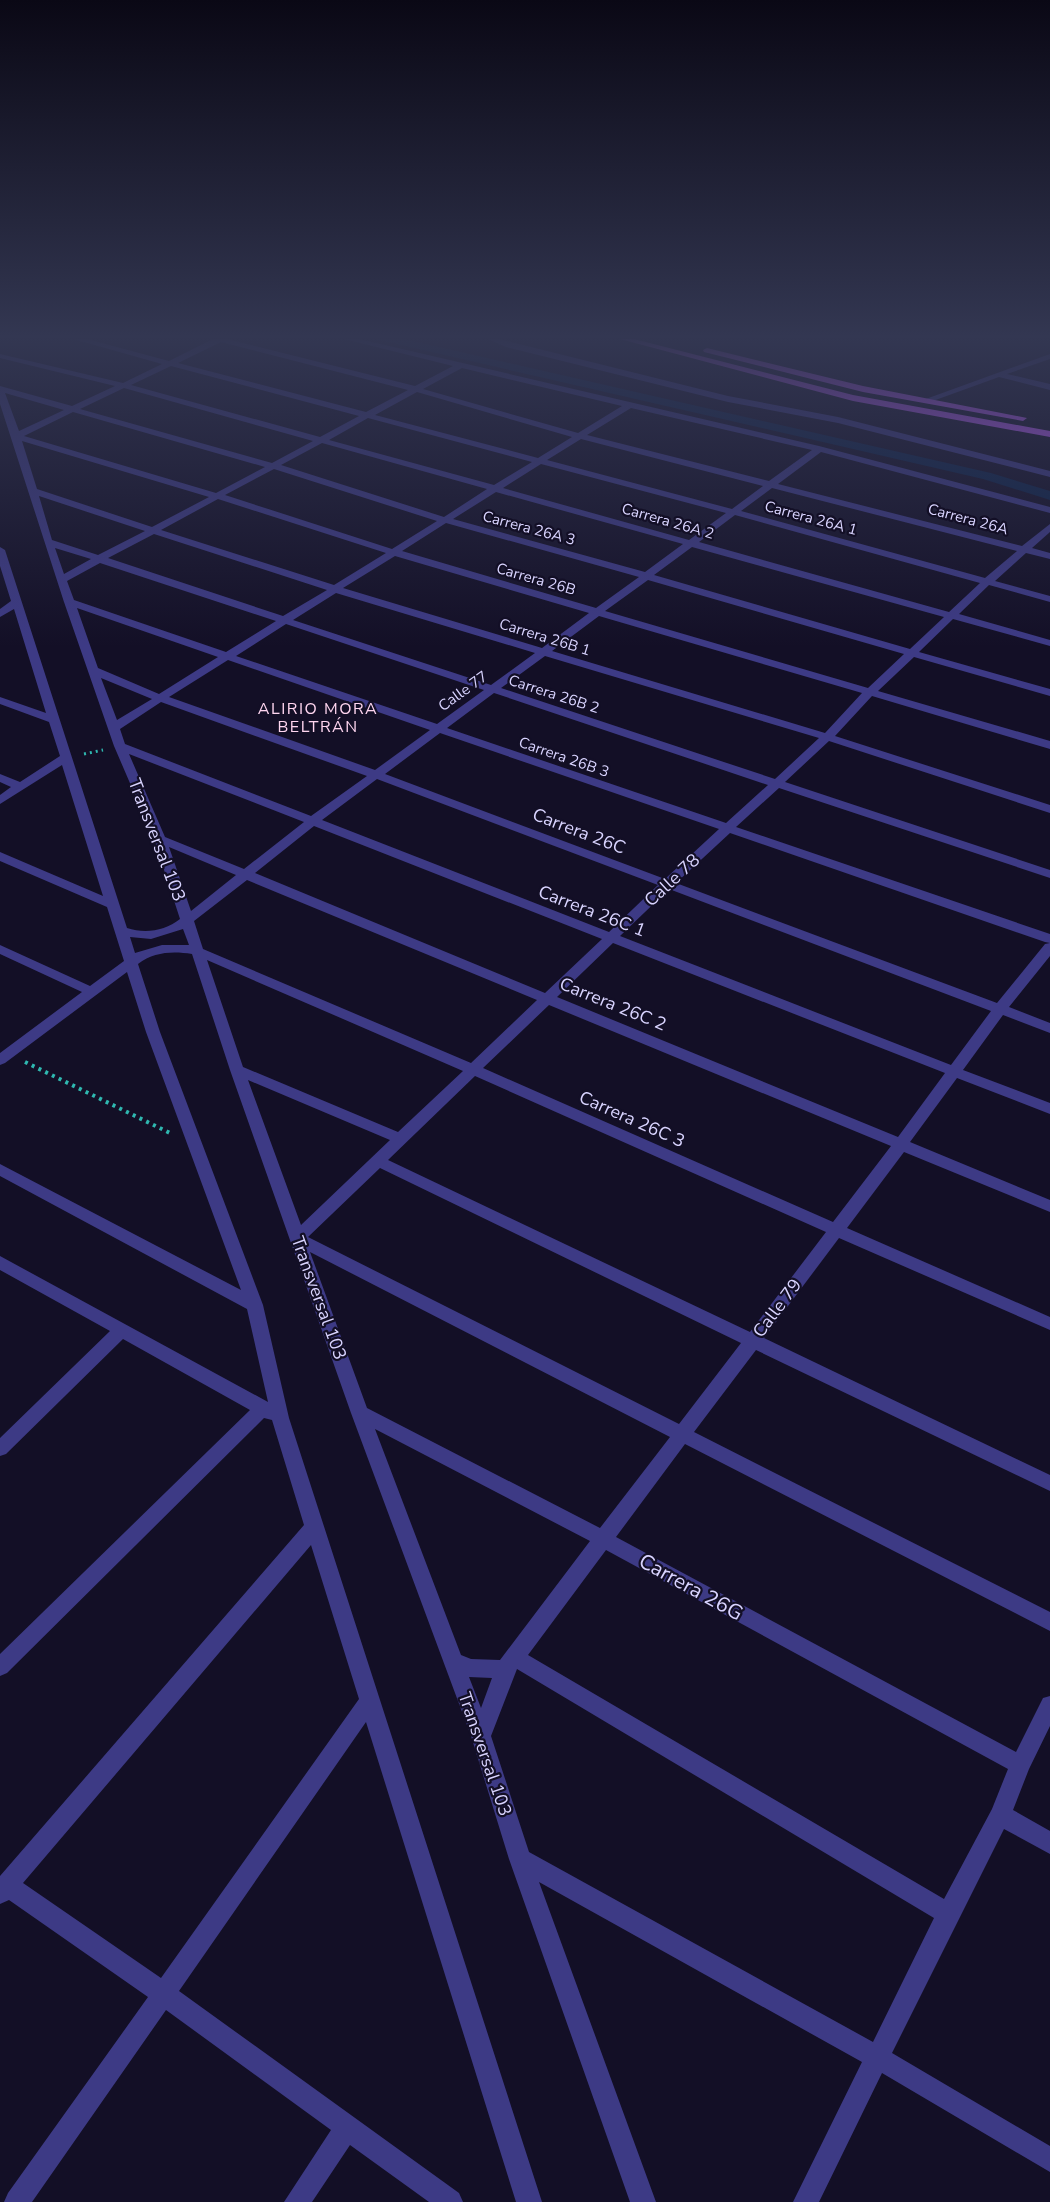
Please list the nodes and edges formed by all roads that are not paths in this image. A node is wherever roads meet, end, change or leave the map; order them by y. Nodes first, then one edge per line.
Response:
1 (18, 442) edge
2 (35, 442) edge
3 (185, 442) edge
4 (318, 442) edge
5 (327, 442) edge
6 (465, 442) edge
7 (571, 442) edge
8 (604, 442) edge
9 (788, 442) edge
10 (923, 442) edge
11 (819, 449) junction
12 (539, 461) junction
13 (273, 466) junction
14 (1050, 474) edge
15 (773, 483) junction
16 (495, 489) junction
17 (32, 491) junction
18 (217, 496) junction
19 (1050, 510) edge
20 (734, 512) junction
21 (445, 520) junction
22 (1050, 527) edge
23 (152, 530) junction
24 (48, 543) junction
25 (691, 543) junction
26 (1025, 549) junction
27 (0, 550) edge
28 (393, 552) junction
29 (1050, 556) edge
30 (98, 559) junction
31 (647, 576) junction
32 (62, 579) junction
33 (987, 582) junction
34 (0, 583) edge
35 (12, 587) junction
36 (335, 589) junction
37 (1050, 599) edge
38 (17, 602) junction
39 (69, 602) junction
40 (597, 612) junction
41 (0, 614) edge
42 (951, 615) junction
43 (284, 621) junction
44 (1050, 642) edge
45 (543, 652) junction
46 (913, 654) junction
47 (227, 656) junction
48 (95, 671) junction
49 (492, 690) junction
50 (871, 691) junction
51 (1050, 693) edge
52 (160, 698) junction
53 (0, 700) edge
54 (54, 720) junction
55 (114, 727) junction
56 (439, 729) junction
57 (827, 737) junction
58 (1050, 745) edge
59 (120, 746) junction
60 (65, 758) junction
61 (377, 775) junction
62 (0, 778) edge
63 (775, 783) junction
64 (21, 787) junction
65 (0, 800) edge
66 (1050, 809) edge
67 (313, 822) junction
68 (727, 829) junction
69 (160, 839) junction
70 (0, 856) edge
71 (245, 873) junction
72 (1050, 874) edge
73 (667, 884) junction
74 (112, 905) junction
75 (186, 920) junction
76 (120, 930) junction
77 (612, 938) junction
78 (1050, 939) edge
79 (1050, 947) edge
80 (0, 949) edge
81 (197, 951) junction
82 (131, 963) junction
83 (90, 991) junction
84 (549, 999) junction
85 (1000, 1009) junction
86 (1050, 1028) edge
87 (3, 1054) edge
88 (237, 1070) junction
89 (474, 1070) junction
90 (955, 1072) junction
91 (1050, 1109) edge
92 (401, 1139) junction
93 (901, 1144) junction
94 (378, 1161) junction
95 (0, 1168) edge
96 (1050, 1206) edge
97 (836, 1231) junction
98 (297, 1238) junction
99 (0, 1262) edge
100 (255, 1305) junction
101 (1050, 1324) edge
102 (122, 1330) junction
103 (754, 1339) junction
104 (263, 1408) junction
105 (360, 1413) junction
106 (280, 1418) junction
107 (683, 1434) junction
108 (3, 1442) edge
109 (1050, 1483) edge
110 (315, 1526) junction
111 (603, 1539) junction
112 (1050, 1622) edge
113 (453, 1661) junction
114 (509, 1663) junction
115 (0, 1667) edge
116 (370, 1700) junction
117 (1050, 1705) edge
118 (481, 1736) junction
119 (1020, 1766) junction
120 (1000, 1815) junction
121 (1050, 1843) edge
122 (520, 1859) junction
123 (4, 1889) edge
124 (948, 1914) junction
125 (162, 1993) junction
126 (877, 2057) junction
127 (346, 2128) junction
128 (1050, 2160) edge
129 (17, 2202) edge
130 (297, 2202) edge
131 (450, 2202) edge
132 (529, 2202) edge
133 (643, 2202) edge
134 (806, 2202) edge

1 - 17 street, Transversal 103
2 - 18 street, Carrera 26B
3 - 13 street, Carrera 26A 3
4 - 13 street
5 - 16 street, Carrera 26A 2
6 - 12 street, Carrera 26A 1
7 - 12 street
8 - 15 street, Carrera 26A
9 - 11 street
10 - 14 street
11 - 15 street, Calle 77
11 - 19 street
12 - 16 street
12 - 20 street, Carrera 26A 1
13 - 18 street
13 - 21 street, Carrera 26A 3
15 - 20 street, Calle 77
15 - 26 street, Carrera 26A
16 - 21 street
16 - 25 street, Carrera 26A 2
17 - 23 street, Carrera 26B 1
17 - 24 street, Transversal 103
18 - 23 street
18 - 28 street, Carrera 26B
20 - 25 street, Calle 77
20 - 33 street, Carrera 26A 1
21 - 28 street
21 - 31 street, Carrera 26A 3
22 - 26 street, Calle 78
23 - 30 street
23 - 36 street, Carrera 26B 1
24 - 30 street, Carrera 26B 2
24 - 32 street, Transversal 103
25 - 31 street, Calle 77
25 - 42 street, Carrera 26A 2
26 - 29 street, Carrera 26A
26 - 33 street, Calle 78
27 - 35 street
28 - 36 street
28 - 40 street, Carrera 26B
30 - 32 street
30 - 43 street, Carrera 26B 2
31 - 40 street, Calle 77
31 - 46 street, Carrera 26A 3
32 - 39 street, Transversal 103
33 - 37 street, Carrera 26A 1
33 - 42 street, Calle 78
34 - 35 street
35 - 38 street
36 - 43 street
36 - 45 street, Carrera 26B 1
38 - 41 street
38 - 54 street
39 - 47 street, Carrera 26B 3
39 - 48 street, Transversal 103
40 - 45 street, Calle 77
40 - 50 street, Carrera 26B
42 - 44 street, Carrera 26A 2
42 - 46 street, Calle 78
43 - 47 street
43 - 49 street, Carrera 26B 2
45 - 49 street, Calle 77
45 - 57 street, Carrera 26B 1
46 - 50 street, Calle 78
46 - 51 street, Carrera 26A 3
47 - 52 street
47 - 56 street, Carrera 26B 3
48 - 52 street, Carrera 26C
48 - 55 street, Transversal 103
49 - 56 street, Calle 77
49 - 63 street, Carrera 26B 2
50 - 57 street, Calle 78
50 - 58 street, Carrera 26B
52 - 55 street
52 - 61 street, Carrera 26C
53 - 54 street
54 - 60 street
55 - 59 street, Transversal 103
56 - 61 street, Calle 77
56 - 68 street, Carrera 26B 3
57 - 63 street, Calle 78
57 - 66 street, Carrera 26B 1
59 - 67 street, Carrera 26C 1
59 - 69 street, Transversal 103
60 - 64 street
60 - 74 street
61 - 67 street, Calle 77
61 - 73 street, Carrera 26C
62 - 64 street
63 - 68 street, Calle 78
63 - 72 street, Carrera 26B 2
64 - 65 street
67 - 71 street, Calle 77
67 - 77 street, Carrera 26C 1
68 - 73 street, Calle 78
68 - 78 street, Carrera 26B 3
69 - 71 street, Carrera 26C 2
69 - 75 street, Transversal 103
70 - 74 street
71 - 75 street, Calle 77
71 - 84 street, Carrera 26C 2
73 - 77 street, Calle 78
73 - 85 street, Carrera 26C
74 - 76 street
75 - 76 street, Calle 77
75 - 81 street, Transversal 103
76 - 82 street
77 - 84 street, Calle 78
77 - 90 street, Carrera 26C 1
79 - 85 street, Calle 79
80 - 83 street
81 - 82 street, Carrera 26C 3
81 - 88 street, Transversal 103
81 - 89 street, Carrera 26C 3
82 - 83 street
82 - 100 street
83 - 87 street
84 - 89 street, Calle 78
84 - 93 street, Carrera 26C 2
85 - 86 street, Carrera 26C
85 - 90 street, Calle 79
88 - 92 street
88 - 98 street, Transversal 103
89 - 92 street, Calle 78
89 - 97 street, Carrera 26C 3
90 - 91 street, Carrera 26C 1
90 - 93 street, Calle 79
92 - 94 street, Calle 78
93 - 96 street, Carrera 26C 2
93 - 97 street, Calle 79
94 - 98 street, Calle 78
94 - 103 street
95 - 100 street
97 - 101 street, Carrera 26C 3
97 - 103 street, Calle 79
98 - 105 street, Transversal 103
98 - 107 street
99 - 102 street
100 - 106 street
102 - 104 street
102 - 108 street
103 - 107 street, Calle 79
103 - 109 street
104 - 106 street
104 - 115 street
105 - 111 street, Carrera 26G
105 - 113 street, Transversal 103
106 - 110 street
107 - 111 street, Calle 79
107 - 112 street
110 - 116 street
110 - 123 street
111 - 114 street, Calle 79
111 - 119 street, Carrera 26G
113 - 114 street
113 - 118 street, Transversal 103
114 - 118 street, Calle 79
114 - 124 street
116 - 125 street
116 - 132 street
117 - 119 street
118 - 122 street, Transversal 103
119 - 120 street
120 - 121 street
120 - 124 street
122 - 126 street
122 - 133 street, Transversal 103
123 - 125 street
124 - 126 street
125 - 127 street
125 - 129 street
126 - 128 street
126 - 134 street
127 - 130 street
127 - 131 street

